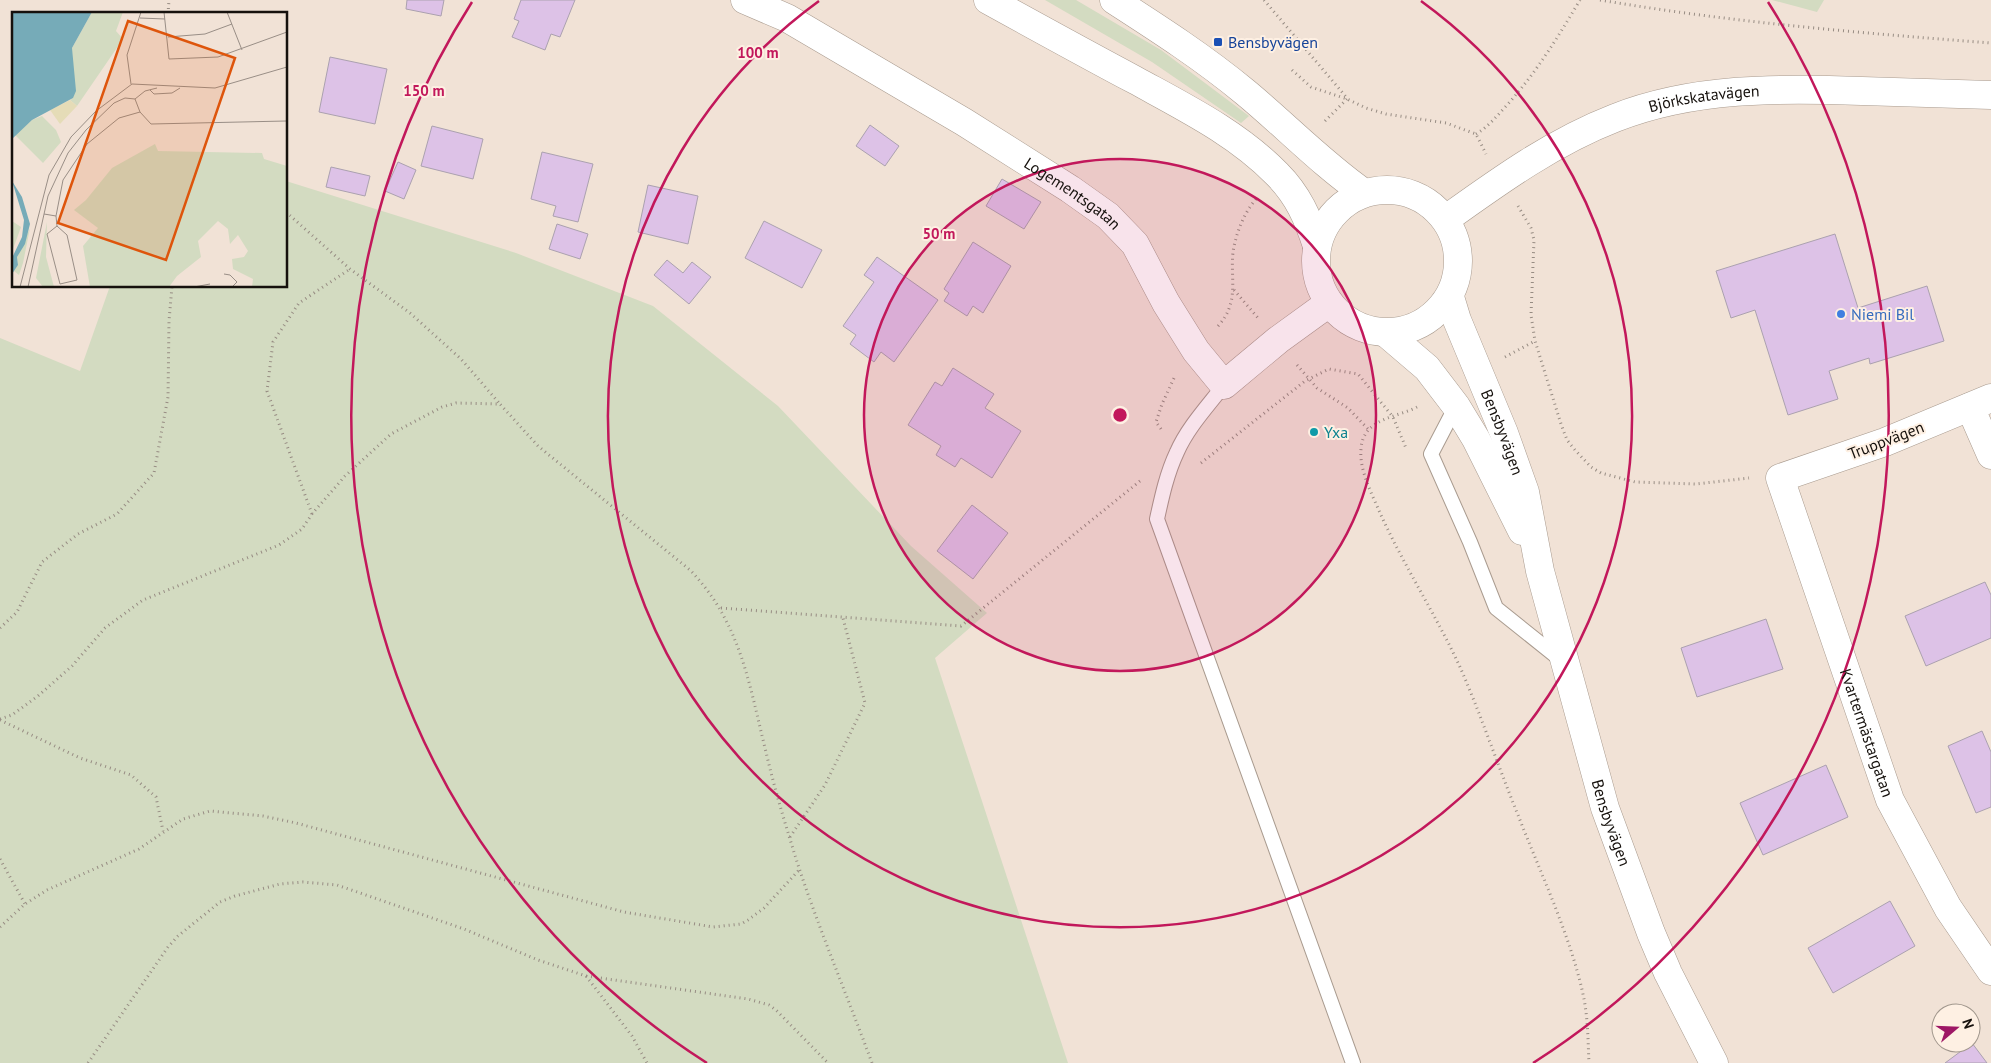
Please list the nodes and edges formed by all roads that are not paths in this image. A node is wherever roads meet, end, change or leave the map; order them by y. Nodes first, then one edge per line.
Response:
1 (744, 0) edge
2 (988, 0) edge
3 (1114, 0) edge
4 (1991, 95) edge
5 (1364, 192) junction
6 (1446, 219) junction
7 (1317, 246) junction
8 (1450, 297) junction
9 (1329, 302) junction
10 (1386, 333) junction
11 (1224, 386) junction
12 (1450, 398) junction
13 (1980, 402) edge
14 (1991, 455) edge
15 (1780, 478) joint
16 (1540, 571) junction
17 (1565, 663) junction
18 (1991, 972) edge
19 (1353, 1063) edge
20 (1714, 1063) edge

1 - 11 main road, Logementsgatan
2 - 7 main road
3 - 5 main road
4 - 6 main road, Björkskatavägen
5 - 6 main road
5 - 7 main road
6 - 8 main road
7 - 9 main road
8 - 10 main road
8 - 16 main road, Bensbyvägen
9 - 10 main road
9 - 11 main road
10 - 12 main road, Bensbyvägen
11 - 19 lane
12 - 16 main road, Bensbyvägen
12 - 17 lane
13 - 14 main road
13 - 15 main road, Truppvägen
15 - 18 main road, Kvartermästargatan
16 - 17 main road, Bensbyvägen
17 - 20 main road, Bensbyvägen

